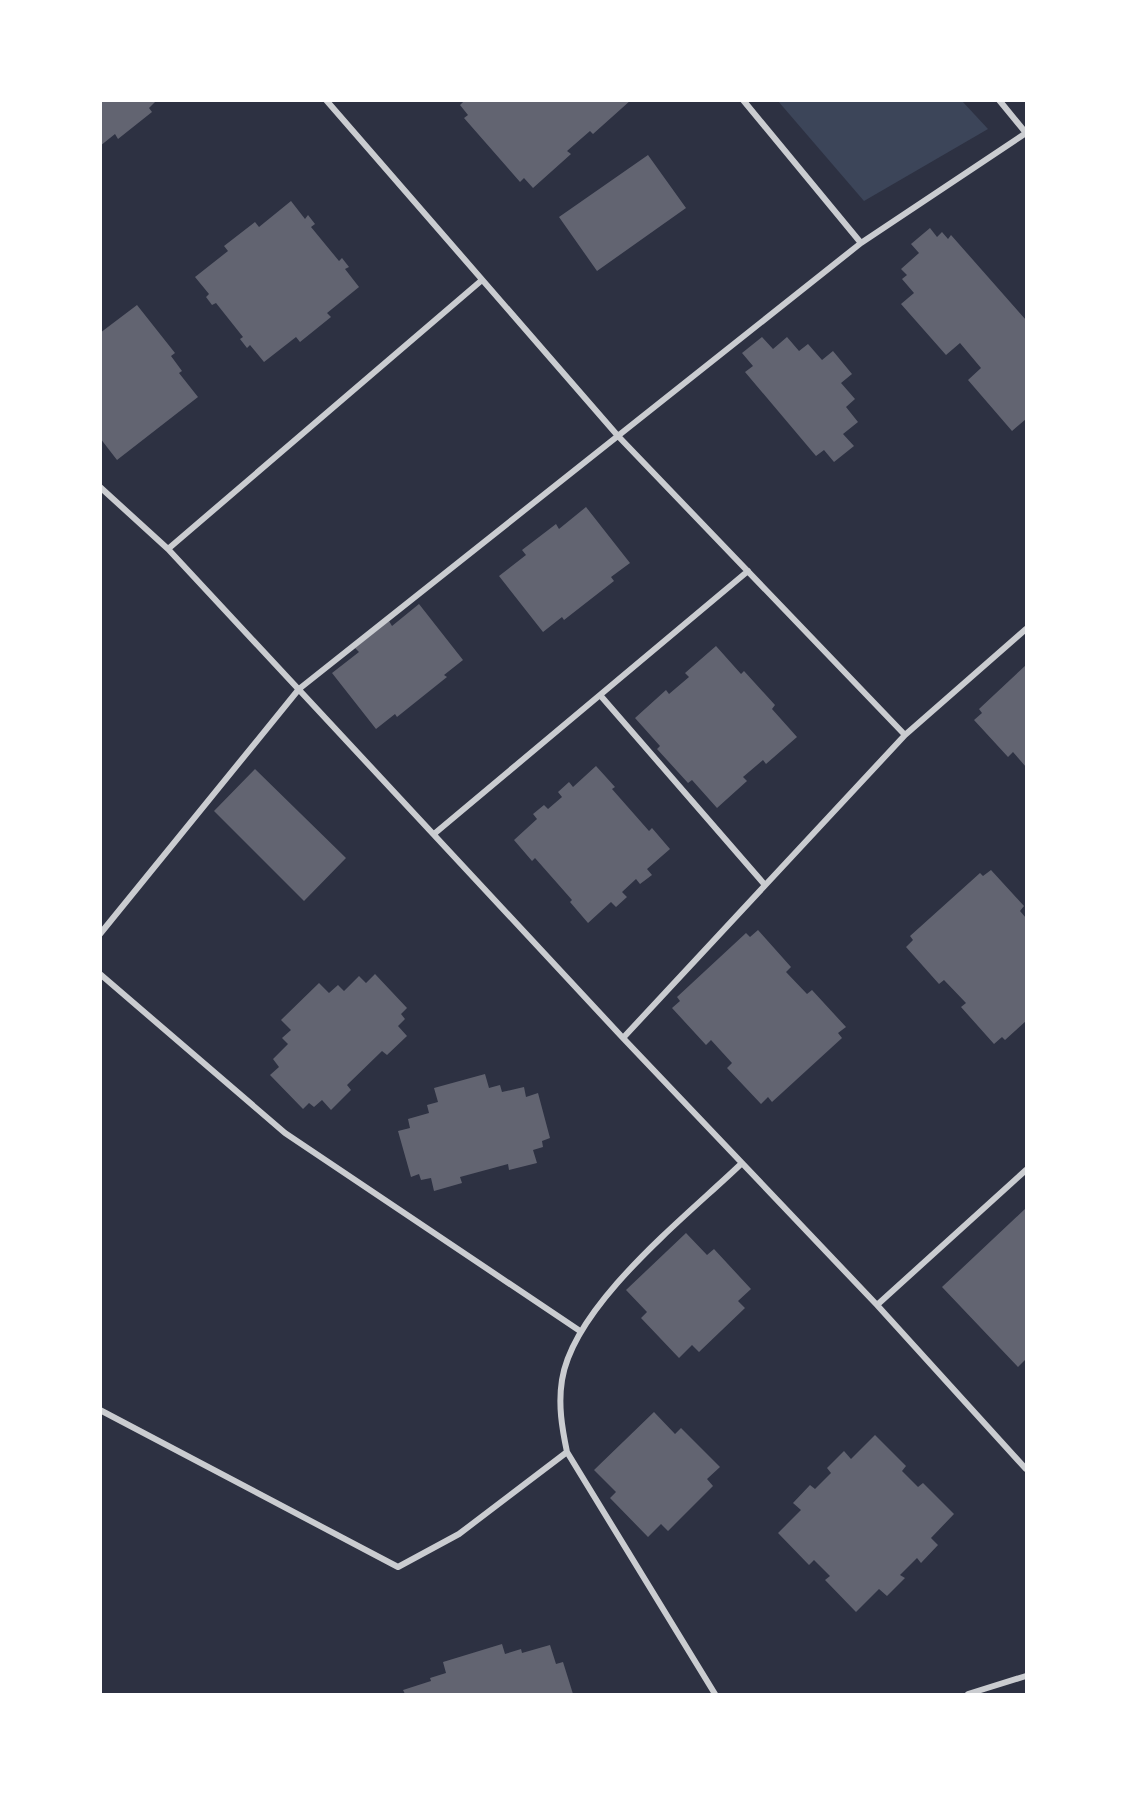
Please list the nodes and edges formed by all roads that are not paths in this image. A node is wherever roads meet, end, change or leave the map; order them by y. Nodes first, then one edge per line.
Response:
1 (326, 100) edge
2 (743, 100) edge
3 (999, 100) edge
4 (1026, 133) edge
5 (861, 243) junction
6 (482, 280) junction
7 (618, 436) junction
8 (100, 487) edge
9 (168, 549) junction
10 (747, 571) junction
11 (1026, 629) edge
12 (299, 689) junction
13 (600, 695) junction
14 (905, 735) junction
15 (434, 834) junction
16 (765, 885) junction
17 (100, 934) edge
18 (100, 974) edge
19 (623, 1038) junction
20 (742, 1163) junction
21 (1026, 1170) edge
22 (877, 1305) junction
23 (580, 1331) junction
24 (100, 1410) edge
25 (567, 1452) junction
26 (1026, 1469) edge
27 (1026, 1676) edge
28 (715, 1695) edge
29 (968, 1695) edge

1 - 6 street
2 - 5 street
3 - 4 street
4 - 5 street
5 - 7 street
6 - 7 street
6 - 9 street
7 - 10 street
7 - 12 street
8 - 9 street
9 - 12 street
10 - 13 street
10 - 14 street
11 - 14 street
12 - 15 street
12 - 17 street
13 - 15 street
13 - 16 street
14 - 16 street
15 - 19 street
16 - 19 street
18 - 23 street
19 - 20 street
20 - 22 street
20 - 23 street
21 - 22 street
22 - 26 street
23 - 25 street
24 - 25 street
25 - 28 street
27 - 29 street

